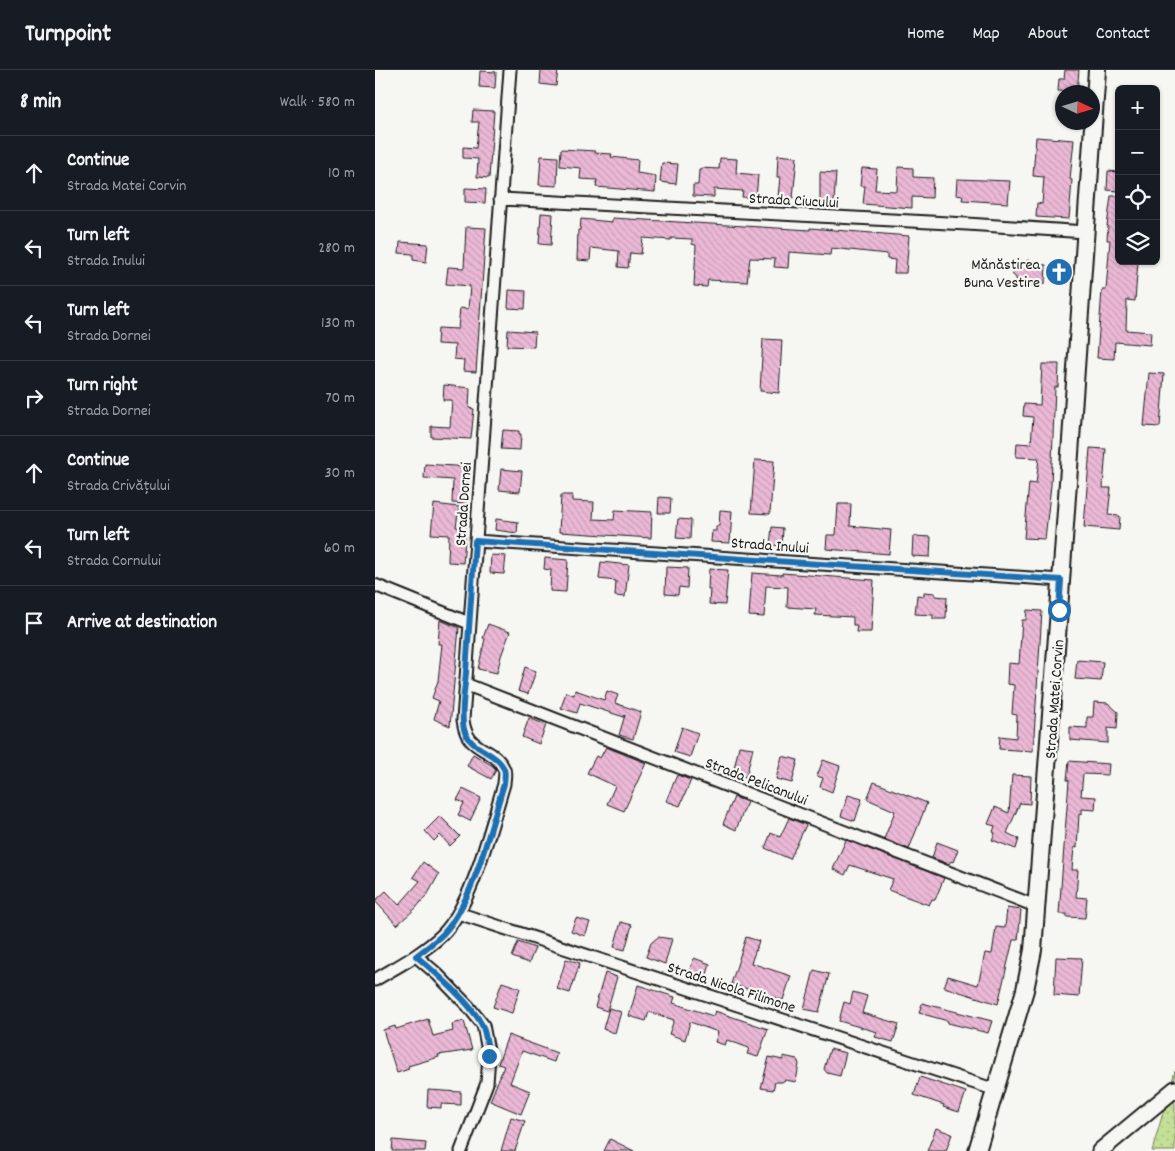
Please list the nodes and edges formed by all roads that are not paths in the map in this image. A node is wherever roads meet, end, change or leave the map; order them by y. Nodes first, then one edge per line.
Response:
1 (510, 70) edge
2 (1097, 70) edge
3 (500, 199) junction
4 (1086, 232) junction
5 (475, 541) junction
6 (1061, 580) junction
7 (375, 585) edge
8 (469, 623) junction
9 (465, 684) junction
10 (1037, 907) junction
11 (458, 913) junction
12 (416, 956) junction
13 (375, 980) edge
14 (1175, 1089) edge
15 (996, 1090) junction
16 (979, 1148) edge
17 (461, 1151) edge
18 (1100, 1151) edge

1 - 3 street, Strada Dornei
2 - 4 main road, Strada Matei Corvin
3 - 4 street, Strada Ciucului
3 - 5 street, Strada Dornei
4 - 6 main road, Strada Matei Corvin
5 - 6 street, Strada Inului
5 - 8 street, Strada Dornei
6 - 10 main road, Strada Matei Corvin
7 - 8 street
8 - 9 street, Strada Dornei
9 - 10 street, Strada Pelicanului
9 - 11 street, Strada Dornei
10 - 15 main road, Strada Matei Corvin
11 - 12 street
11 - 15 street, Strada Nicola Filimone
12 - 13 street
12 - 17 street
14 - 18 street
15 - 16 main road, Strada Matei Corvin

